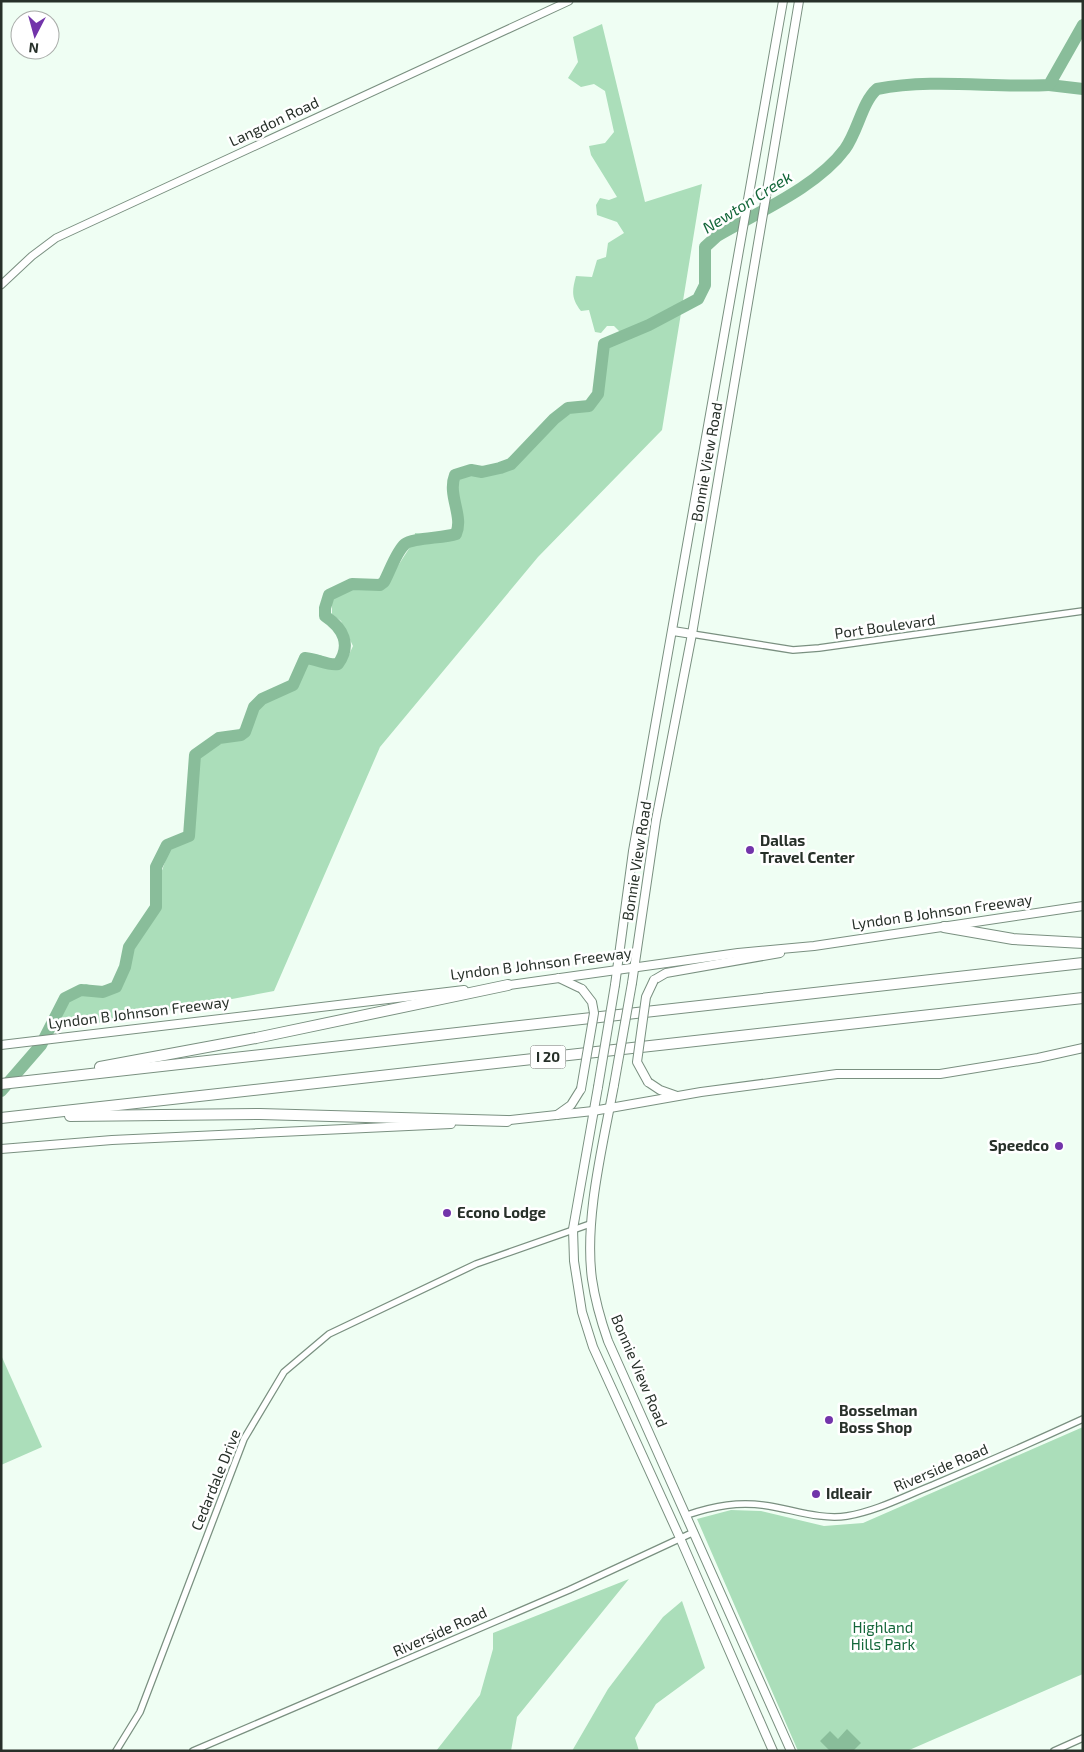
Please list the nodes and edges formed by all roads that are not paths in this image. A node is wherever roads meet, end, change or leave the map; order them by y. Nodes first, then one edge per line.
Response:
1 (569, 1) edge
2 (783, 1) edge
3 (799, 1) edge
4 (1, 285) edge
5 (1083, 612) edge
6 (673, 631) junction
7 (692, 634) junction
8 (633, 851) junction
9 (650, 853) junction
10 (1083, 906) edge
11 (944, 926) junction
12 (1083, 943) edge
13 (814, 946) junction
14 (1083, 963) edge
15 (635, 967) junction
16 (618, 969) junction
17 (559, 977) junction
18 (508, 985) junction
19 (1083, 998) edge
20 (1, 1045) edge
21 (1083, 1048) edge
22 (40, 1080) junction
23 (1, 1084) edge
24 (679, 1096) junction
25 (610, 1108) junction
26 (593, 1111) junction
27 (14, 1116) junction
28 (555, 1116) junction
29 (1, 1118) edge
30 (507, 1121) junction
31 (1, 1149) edge
32 (590, 1224) junction
33 (573, 1229) junction
34 (611, 1346) junction
35 (593, 1347) junction
36 (1083, 1419) edge
37 (687, 1515) junction
38 (694, 1532) junction
39 (680, 1538) junction
40 (780, 1726) junction
41 (764, 1732) junction
42 (1082, 1740) edge
43 (116, 1751) edge
44 (193, 1751) edge
45 (772, 1751) edge
46 (791, 1751) edge
47 (1054, 1751) edge

1 - 4 street, Langdon Road
2 - 6 main road, Bonnie View Road
3 - 7 main road, Bonnie View Road
5 - 7 street, Port Boulevard
6 - 7 main road
6 - 8 main road, Bonnie View Road
7 - 9 main road, Bonnie View Road
8 - 9 main road
8 - 16 main road, Bonnie View Road
9 - 15 main road, Bonnie View Road
10 - 11 main road, Lyndon B Johnson Freeway
11 - 12 highway
11 - 13 main road, Lyndon B Johnson Freeway
13 - 15 main road, Lyndon B Johnson Freeway
13 - 24 main road, bridge
14 - 22 highway, I 20
15 - 16 main road, Lyndon B Johnson Freeway
15 - 25 main road, Bonnie View Road, bridge
16 - 17 main road, Lyndon B Johnson Freeway
16 - 26 main road, Bonnie View Road, bridge
17 - 18 main road, Lyndon B Johnson Freeway
17 - 28 main road, bridge
18 - 20 main road, Lyndon B Johnson Freeway
18 - 22 highway
19 - 27 highway, I 20
21 - 24 main road
22 - 23 highway, I 20
24 - 25 main road
25 - 26 main road
25 - 32 main road, Bonnie View Road
26 - 28 main road
26 - 33 main road, Bonnie View Road
27 - 29 highway, I 20
27 - 30 highway
28 - 30 main road
30 - 31 main road
32 - 33 street, Cedardale Drive
32 - 34 main road, Bonnie View Road
33 - 35 main road, Bonnie View Road
33 - 43 street, Cedardale Drive
34 - 35 main road
34 - 37 main road, Bonnie View Road
35 - 39 main road, Bonnie View Road
36 - 37 street, Riverside Road
37 - 38 main road, Bonnie View Road
38 - 39 street, Riverside Road
38 - 40 main road, Bonnie View Road
39 - 41 main road, Bonnie View Road
39 - 44 street, Riverside Road
40 - 41 main road
40 - 46 main road, Bonnie View Road
41 - 45 main road, Bonnie View Road
42 - 47 street

